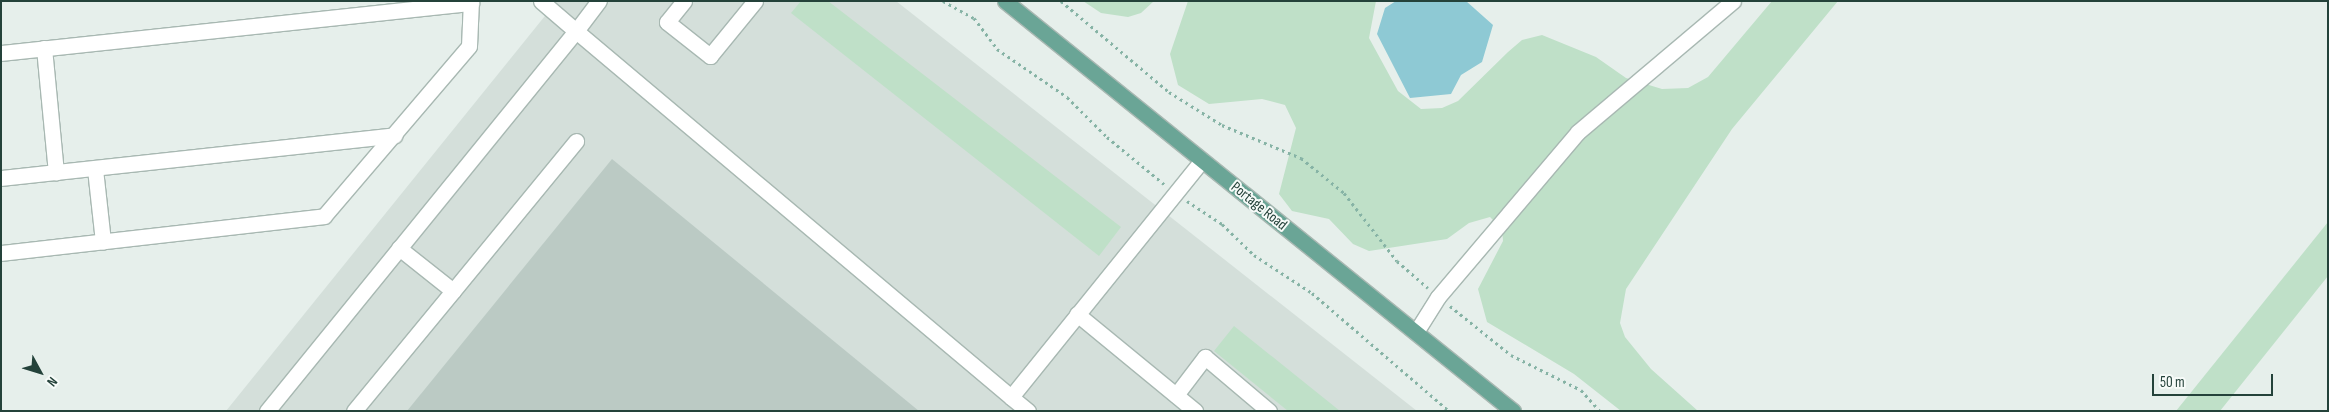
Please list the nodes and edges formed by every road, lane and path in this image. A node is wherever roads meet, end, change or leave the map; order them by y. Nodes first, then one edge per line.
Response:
1 (541, 1) edge
2 (599, 1) edge
3 (684, 1) edge
4 (755, 1) edge
5 (942, 1) edge
6 (1005, 1) edge
7 (1061, 1) edge
8 (1734, 1) edge
9 (471, 2) edge
10 (576, 31) junction
11 (44, 48) junction
12 (1, 52) edge
13 (395, 136) junction
14 (576, 141) dead end
15 (1202, 160) junction
16 (95, 169) junction
17 (56, 172) junction
18 (1, 178) edge
19 (1173, 191) junction
20 (103, 242) junction
21 (399, 248) junction
22 (1, 253) edge
23 (453, 291) junction
24 (1438, 297) junction
25 (1078, 314) junction
26 (1416, 332) junction
27 (1176, 395) junction
28 (1011, 397) junction
29 (266, 411) edge
30 (354, 411) edge
31 (1028, 411) edge
32 (1195, 411) edge
33 (1270, 411) edge
34 (1449, 411) edge
35 (1513, 411) edge
36 (1600, 411) edge

1 - 10 street
2 - 10 street
3 - 4 street
5 - 19 path
6 - 15 main road, Portage Road
7 - 24 path
8 - 24 street
9 - 11 street
9 - 13 street
10 - 21 street
10 - 28 street
11 - 12 street
11 - 17 street
13 - 16 street
13 - 20 street
14 - 23 street
15 - 19 street
15 - 26 main road, Portage Road
16 - 17 street
16 - 20 street
17 - 18 street
19 - 25 street
19 - 34 path
20 - 22 street
21 - 23 street
21 - 29 street
23 - 30 street
24 - 26 street
24 - 36 path
25 - 27 street
25 - 28 street
26 - 35 main road, Portage Road
27 - 32 street
27 - 33 street
28 - 31 street

